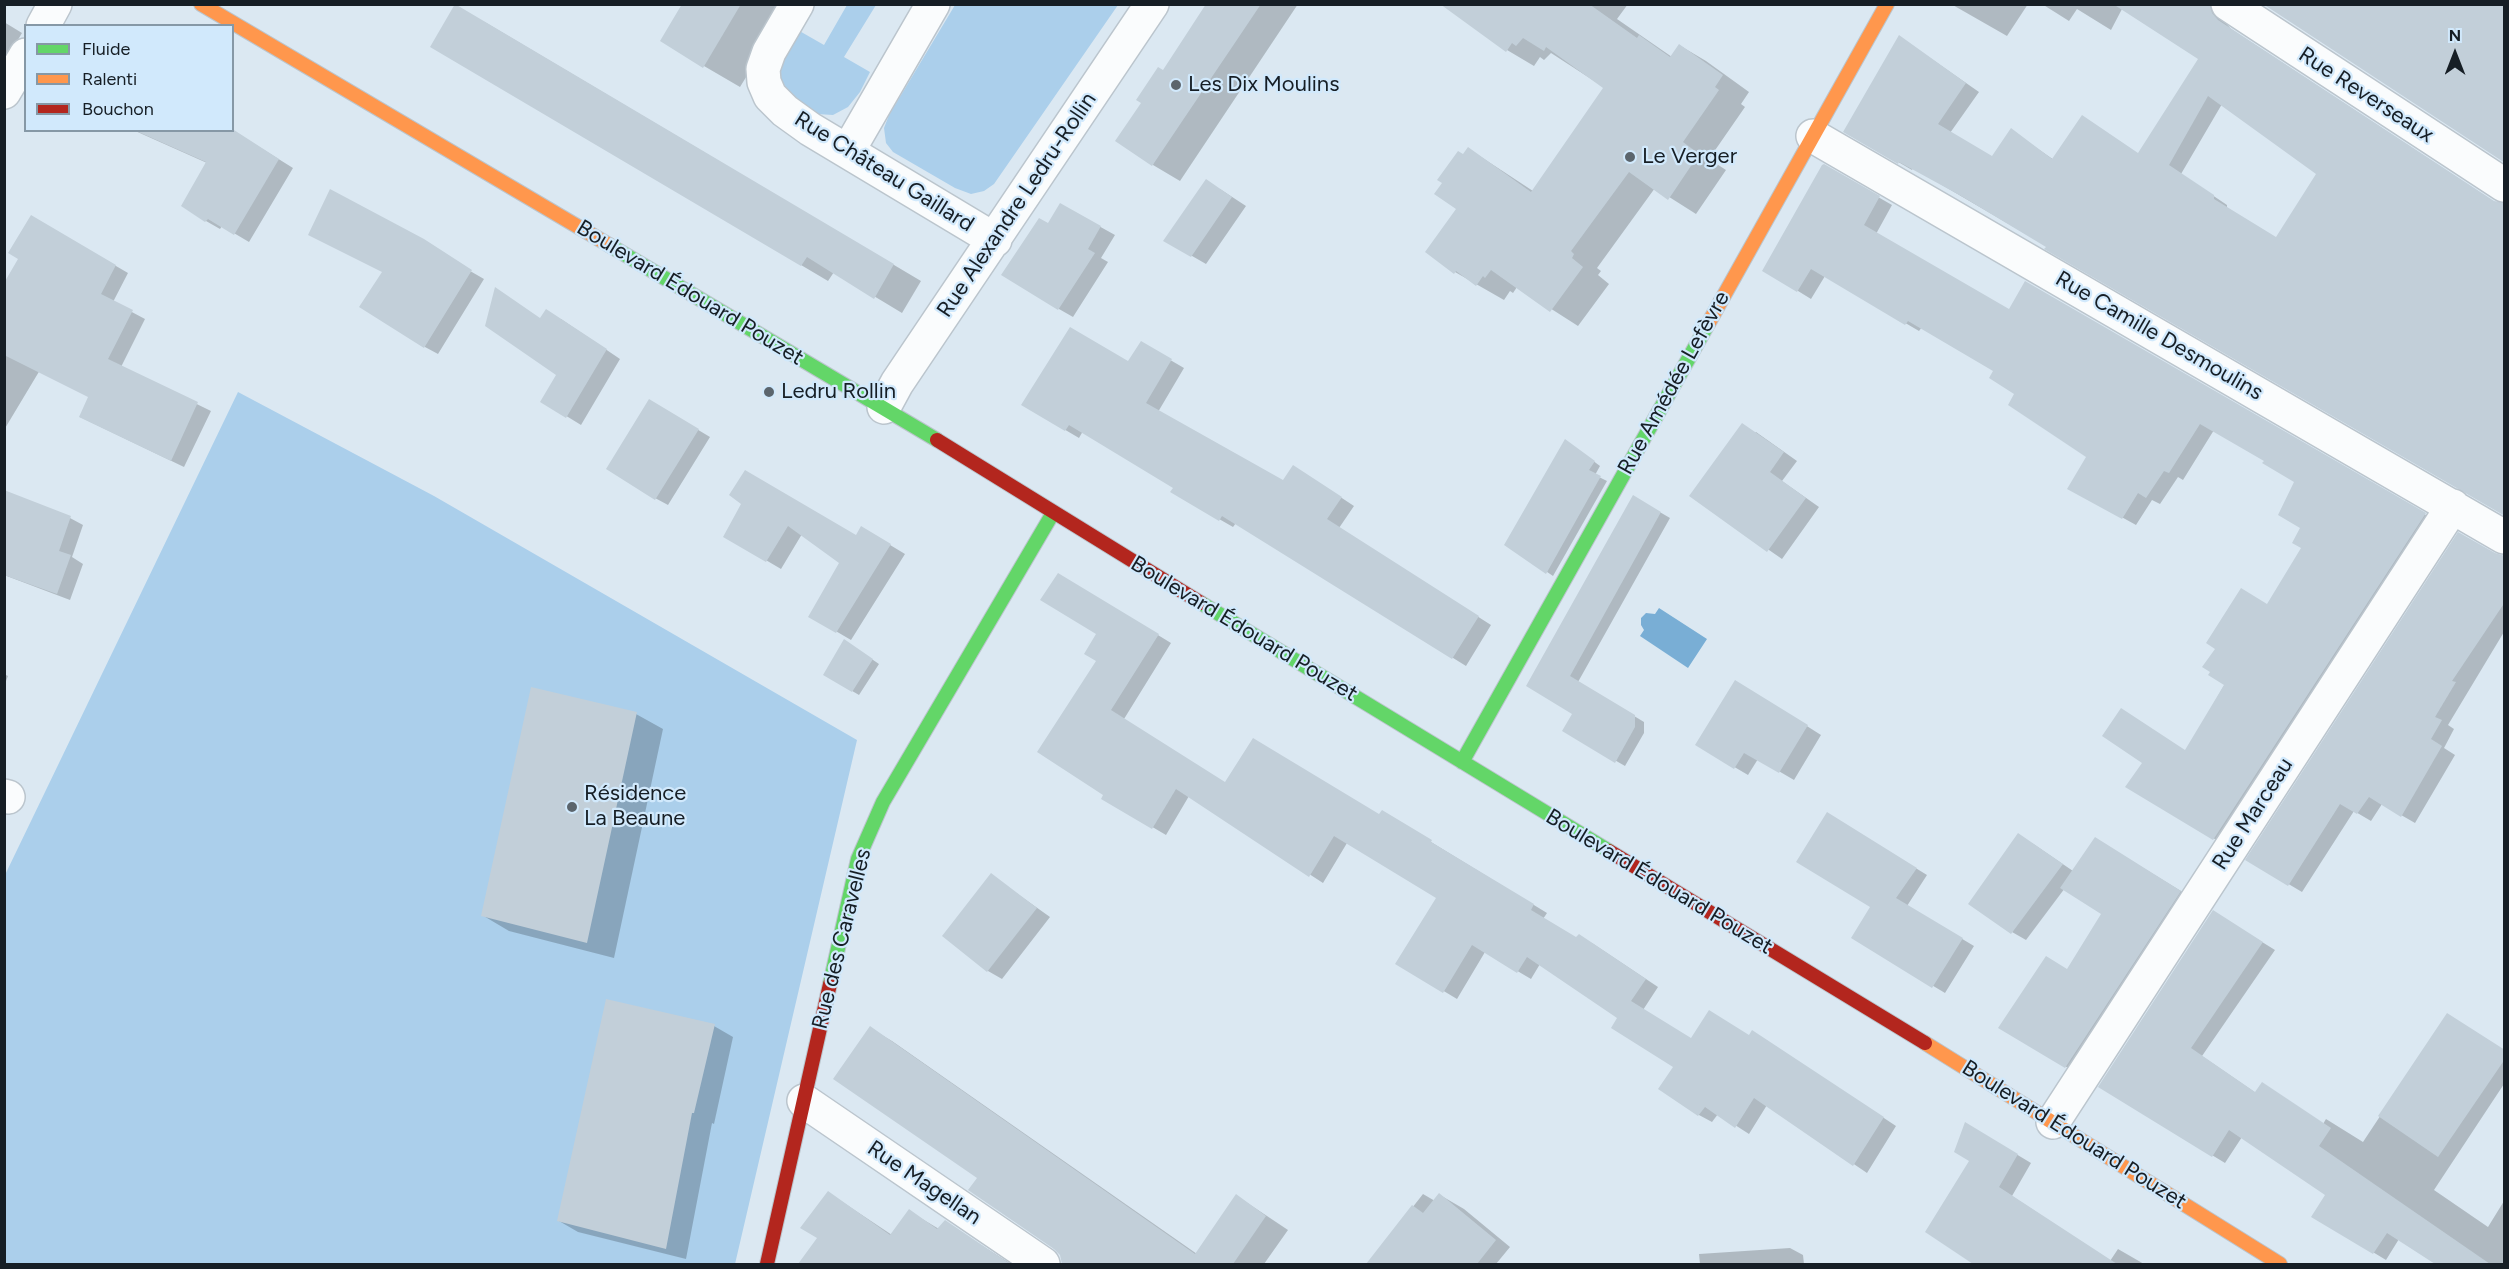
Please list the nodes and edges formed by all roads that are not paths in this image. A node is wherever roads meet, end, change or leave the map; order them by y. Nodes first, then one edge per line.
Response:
1 (55, 4) edge
2 (201, 4) edge
3 (797, 4) edge
4 (933, 4) edge
5 (1152, 4) edge
6 (1887, 4) edge
7 (2228, 4) edge
8 (44, 24) edge
9 (24, 58) edge
10 (4, 92) edge
11 (1813, 136) junction
12 (848, 152) junction
13 (2505, 185) edge
14 (995, 240) junction
15 (884, 407) junction
16 (2453, 506) junction
17 (1053, 513) junction
18 (2505, 537) edge
19 (1462, 762) junction
20 (804, 1101) junction
21 (2053, 1122) junction
22 (767, 1264) edge
23 (1043, 1264) edge
24 (2280, 1264) edge

1 - 8 street
2 - 15 street, Boulevard Édouard Pouzet
3 - 12 street, Rue Château Gaillard
4 - 12 street
5 - 14 street, Rue Alexandre Ledru-Rollin
6 - 11 street, Rue Amédée Lefèvre
7 - 13 street, Rue Reverseaux
9 - 10 street
11 - 16 street, Rue Camille Desmoulins
11 - 19 street, Rue Amédée Lefèvre
12 - 14 street, Rue Château Gaillard
14 - 15 street, Rue Alexandre Ledru-Rollin
15 - 17 street, Boulevard Édouard Pouzet
16 - 18 street, Rue Camille Desmoulins
16 - 21 street, Rue Marceau
17 - 19 street, Boulevard Édouard Pouzet
17 - 20 street, Rue des Caravelles
19 - 21 street, Boulevard Édouard Pouzet
20 - 22 street, Rue des Caravelles
20 - 23 street, Rue Magellan
21 - 24 street, Boulevard Édouard Pouzet

